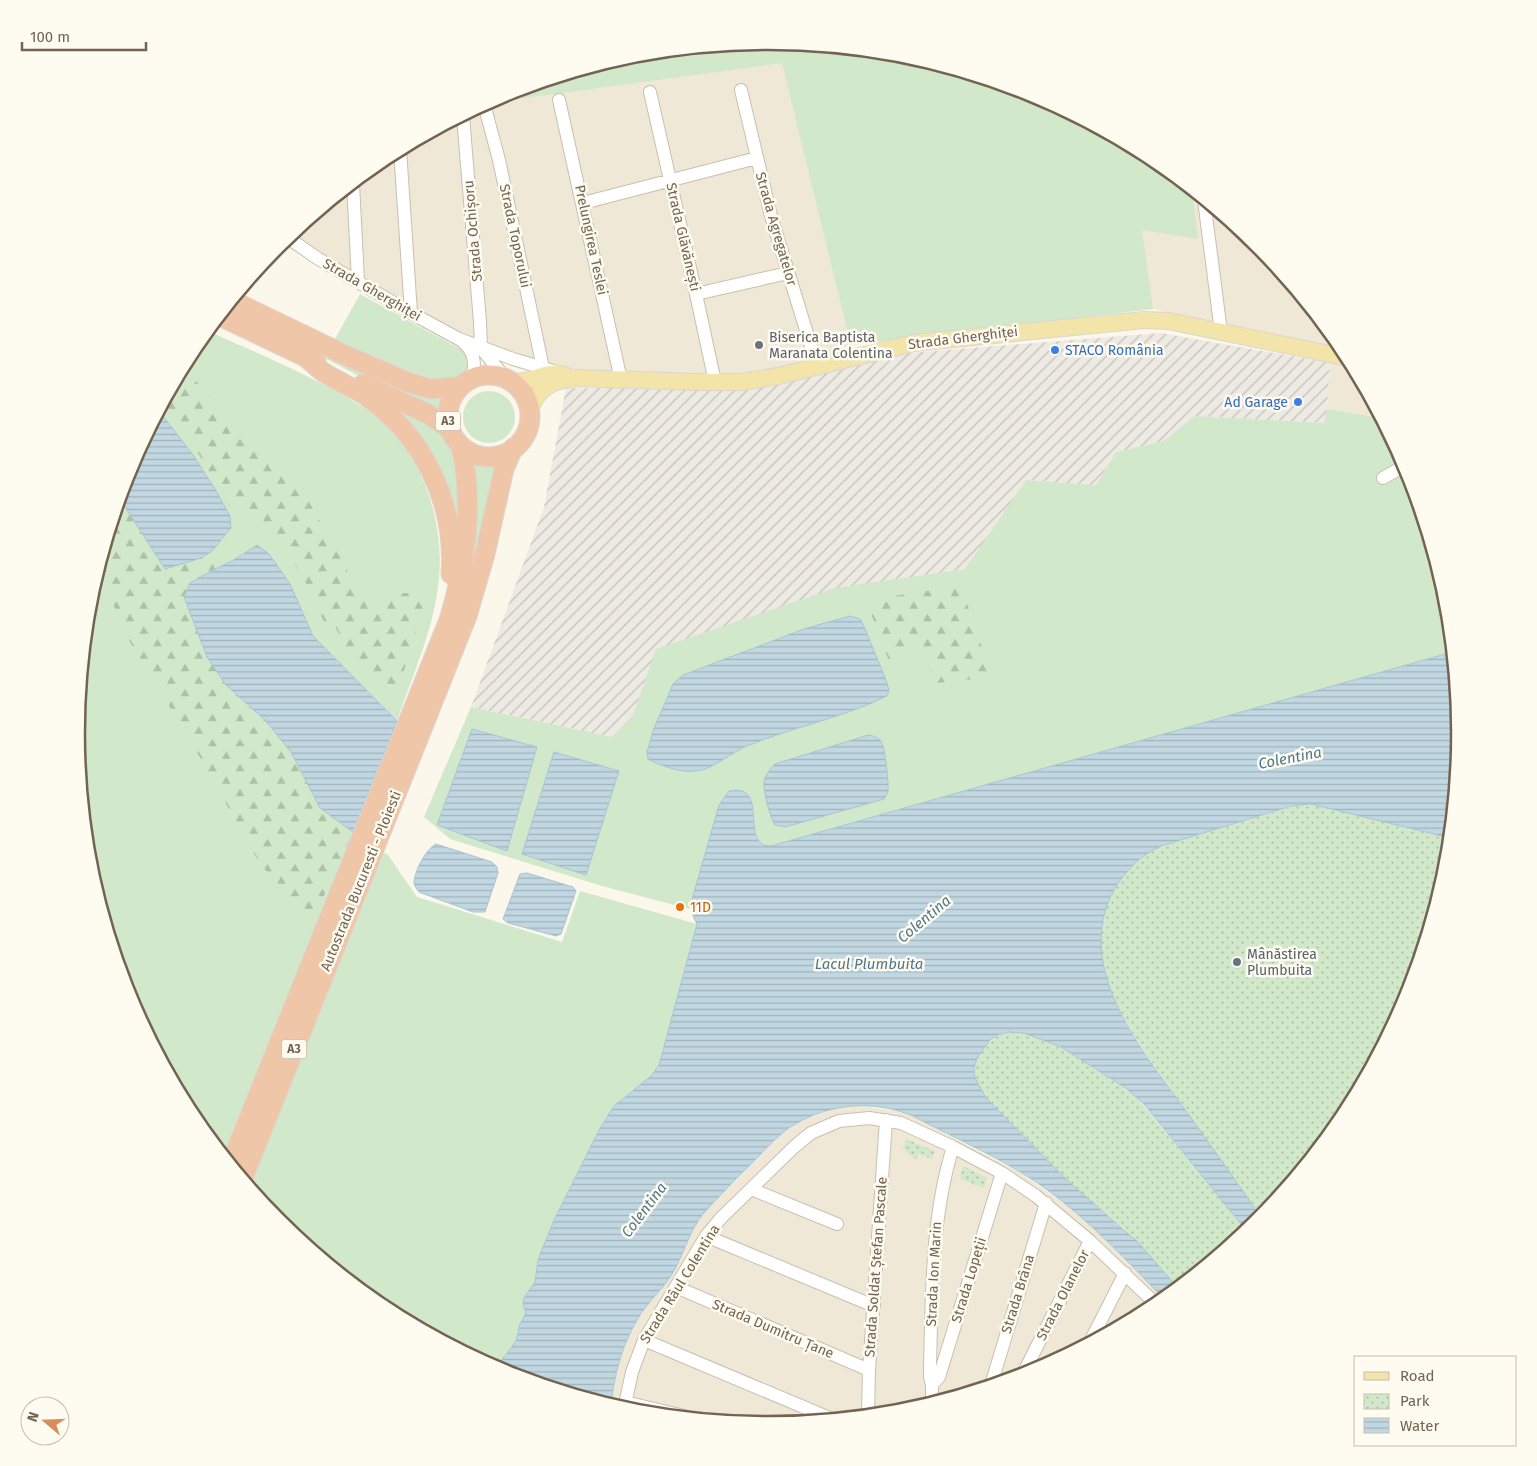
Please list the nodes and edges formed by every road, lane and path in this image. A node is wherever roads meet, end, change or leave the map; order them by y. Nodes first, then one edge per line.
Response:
1 (741, 90) dead end
2 (650, 92) dead end
3 (559, 100) dead end
4 (486, 111) edge
5 (463, 121) edge
6 (401, 158) edge
7 (757, 158) junction
8 (670, 180) junction
9 (353, 191) edge
10 (583, 203) junction
11 (1205, 208) edge
12 (294, 242) edge
13 (788, 273) junction
14 (358, 281) junction
15 (696, 294) junction
16 (238, 303) edge
17 (411, 313) junction
18 (226, 319) edge
19 (1220, 332) junction
20 (459, 339) junction
21 (480, 348) junction
22 (299, 353) junction
23 (1337, 356) edge
24 (817, 366) junction
25 (550, 370) junction
26 (577, 378) junction
27 (508, 380) junction
28 (621, 380) junction
29 (715, 382) junction
30 (467, 383) junction
31 (529, 411) junction
32 (450, 430) junction
33 (461, 446) junction
34 (513, 448) junction
35 (1399, 469) edge
36 (1383, 478) dead end
37 (434, 658) junction
38 (423, 707) junction
39 (338, 917) junction
40 (886, 1120) junction
41 (954, 1147) junction
42 (234, 1157) edge
43 (245, 1171) edge
44 (1002, 1174) junction
45 (751, 1189) junction
46 (1046, 1203) junction
47 (836, 1224) dead end
48 (706, 1236) junction
49 (1090, 1241) junction
50 (1125, 1273) junction
51 (676, 1287) junction
52 (1151, 1299) edge
53 (874, 1306) junction
54 (1095, 1333) edge
55 (644, 1340) junction
56 (1028, 1365) edge
57 (869, 1370) junction
58 (993, 1378) edge
59 (932, 1385) junction
60 (932, 1396) edge
61 (625, 1401) edge
62 (868, 1408) edge
63 (822, 1414) edge

1 - 7 street, Strada Agregatelor
2 - 8 street, Strada Glăvănești
3 - 10 street, Prelungirea Teslei
4 - 25 street, Strada Toporului
5 - 21 street, Strada Ochișoru
6 - 17 street
7 - 8 street
7 - 13 street, Strada Agregatelor
8 - 10 street
8 - 15 street, Strada Glăvănești
9 - 14 street
10 - 28 street, Prelungirea Teslei
11 - 19 street
12 - 14 street, Strada Gherghiței
13 - 15 street
13 - 24 street, Strada Agregatelor
14 - 17 street, Strada Gherghiței
15 - 29 street, Strada Glăvănești
16 - 30 highway
17 - 20 street, Strada Gherghiței
18 - 22 highway, A3
19 - 23 main road, Strada Gherghiței
19 - 24 main road, Strada Gherghiței
20 - 21 street, Strada Gherghiței
20 - 30 street, Strada Gherghiței
21 - 25 street, Strada Gherghiței
21 - 27 street, Strada Gherghiței
22 - 32 highway, A3
22 - 37 highway
24 - 29 main road, Strada Gherghiței
25 - 26 main road, Strada Gherghiței
25 - 27 main road
26 - 28 main road, Strada Gherghiței
26 - 31 main road, Strada Gherghiței
27 - 30 highway
27 - 31 highway
28 - 29 main road, Strada Gherghiței
30 - 32 highway, A3
31 - 34 highway, A3
32 - 33 highway, A3
33 - 34 highway, A3
33 - 37 highway, A3
34 - 38 highway, Autostrada Bucuresti - Ploiesti / A3
35 - 36 street
37 - 38 highway, A3
38 - 39 highway, Autostrada Bucuresti - Ploiesti / A3
39 - 42 highway, Autostrada Bucuresti - Ploiesti / A3
39 - 43 highway, Autostrada Bucuresti - Ploiesti / A3
40 - 41 street, Strada Râul Colentina
40 - 45 street, Strada Râul Colentina
40 - 53 street, Strada Soldat Ștefan Pascale
41 - 44 street, Strada Râul Colentina
41 - 59 street, Strada Ion Marin
44 - 46 street, Strada Râul Colentina
44 - 59 street, Strada Lopeții
45 - 47 street
45 - 48 street, Strada Râul Colentina
46 - 49 street, Strada Râul Colentina
46 - 58 street, Strada Brâna
48 - 51 street, Strada Râul Colentina
48 - 53 street
49 - 50 street, Strada Râul Colentina
49 - 56 street, Strada Olanelor
50 - 52 street, Strada Râul Colentina
50 - 54 street
51 - 55 street, Strada Râul Colentina
51 - 57 street, Strada Dumitru Țane
53 - 57 street, Strada Soldat Ștefan Pascale
55 - 61 street, Strada Râul Colentina
55 - 63 street
57 - 62 street, Strada Soldat Ștefan Pascale
59 - 60 street, Strada Ion Marin

